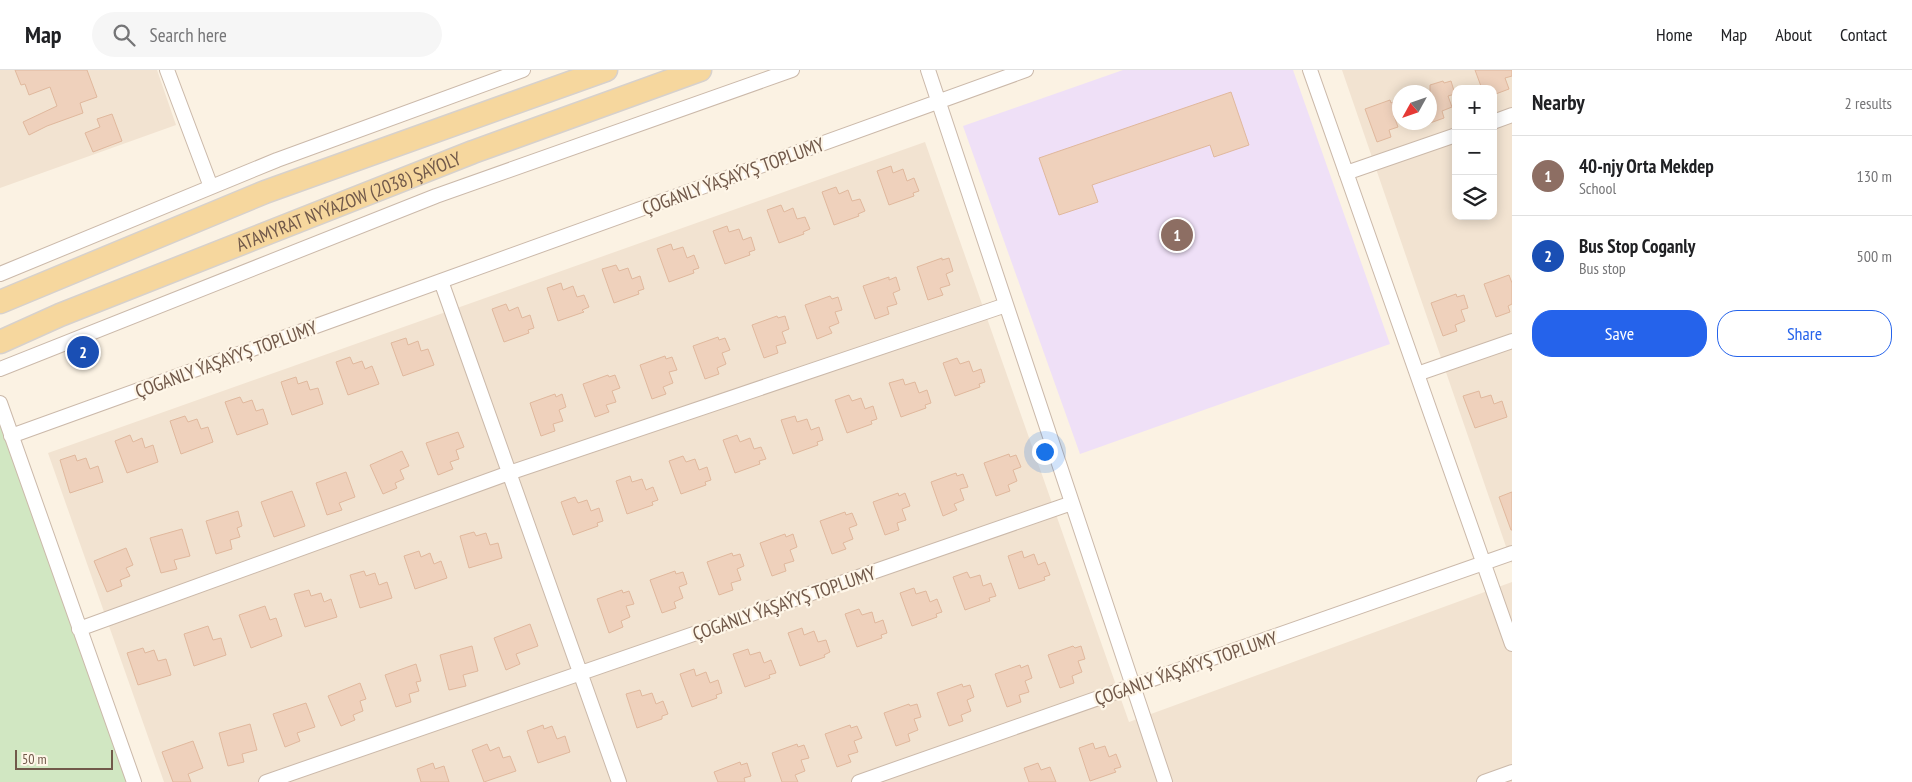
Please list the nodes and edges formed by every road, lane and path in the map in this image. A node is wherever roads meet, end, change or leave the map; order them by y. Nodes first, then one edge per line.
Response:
1 (167, 70) edge
2 (523, 70) edge
3 (606, 70) edge
4 (700, 70) edge
5 (792, 70) edge
6 (928, 70) edge
7 (1026, 70) edge
8 (1310, 70) edge
9 (938, 102) junction
10 (1512, 115) edge
11 (1497, 121) edge
12 (1452, 136) edge
13 (1346, 173) junction
14 (211, 187) junction
15 (0, 274) edge
16 (441, 281) junction
17 (0, 302) edge
18 (1006, 305) junction
19 (1512, 341) edge
20 (0, 342) edge
21 (0, 368) edge
22 (1417, 374) junction
23 (0, 403) edge
24 (11, 436) junction
25 (509, 473) junction
26 (1072, 503) junction
27 (1512, 553) edge
28 (1483, 563) junction
29 (79, 629) junction
30 (1512, 644) edge
31 (580, 674) junction
32 (1133, 687) junction
33 (1512, 772) edge
34 (134, 782) edge
35 (266, 782) edge
36 (619, 782) edge
37 (859, 782) edge
38 (1165, 782) edge
39 (1484, 782) edge

1 - 14 street
2 - 14 street
3 - 17 main road, ATAMYRAT NYÝAZOW (2038) ŞAÝOLY
4 - 20 main road, ATAMYRAT NYÝAZOW (2038) ŞAÝOLY
5 - 21 street
6 - 9 street
7 - 9 street, ÇOGANLY ÝAŞAÝYŞ TOPLUMY
8 - 13 street
9 - 16 street, ÇOGANLY ÝAŞAÝYŞ TOPLUMY
9 - 18 street
10 - 11 street
12 - 13 street
13 - 22 street
14 - 15 street
16 - 24 street, ÇOGANLY ÝAŞAÝYŞ TOPLUMY
16 - 25 street
18 - 25 street
18 - 26 street
19 - 22 street
22 - 28 street
23 - 24 street
24 - 29 street
25 - 29 street
25 - 31 street
26 - 31 street, ÇOGANLY ÝAŞAÝYŞ TOPLUMY
26 - 32 street
27 - 28 street, ÇOGANLY ÝAŞAÝYŞ TOPLUMY
28 - 30 street
28 - 32 street, ÇOGANLY ÝAŞAÝYŞ TOPLUMY
29 - 34 street
31 - 35 street, ÇOGANLY ÝAŞAÝYŞ TOPLUMY
31 - 36 street
32 - 37 street, ÇOGANLY ÝAŞAÝYŞ TOPLUMY
32 - 38 street
33 - 39 street

